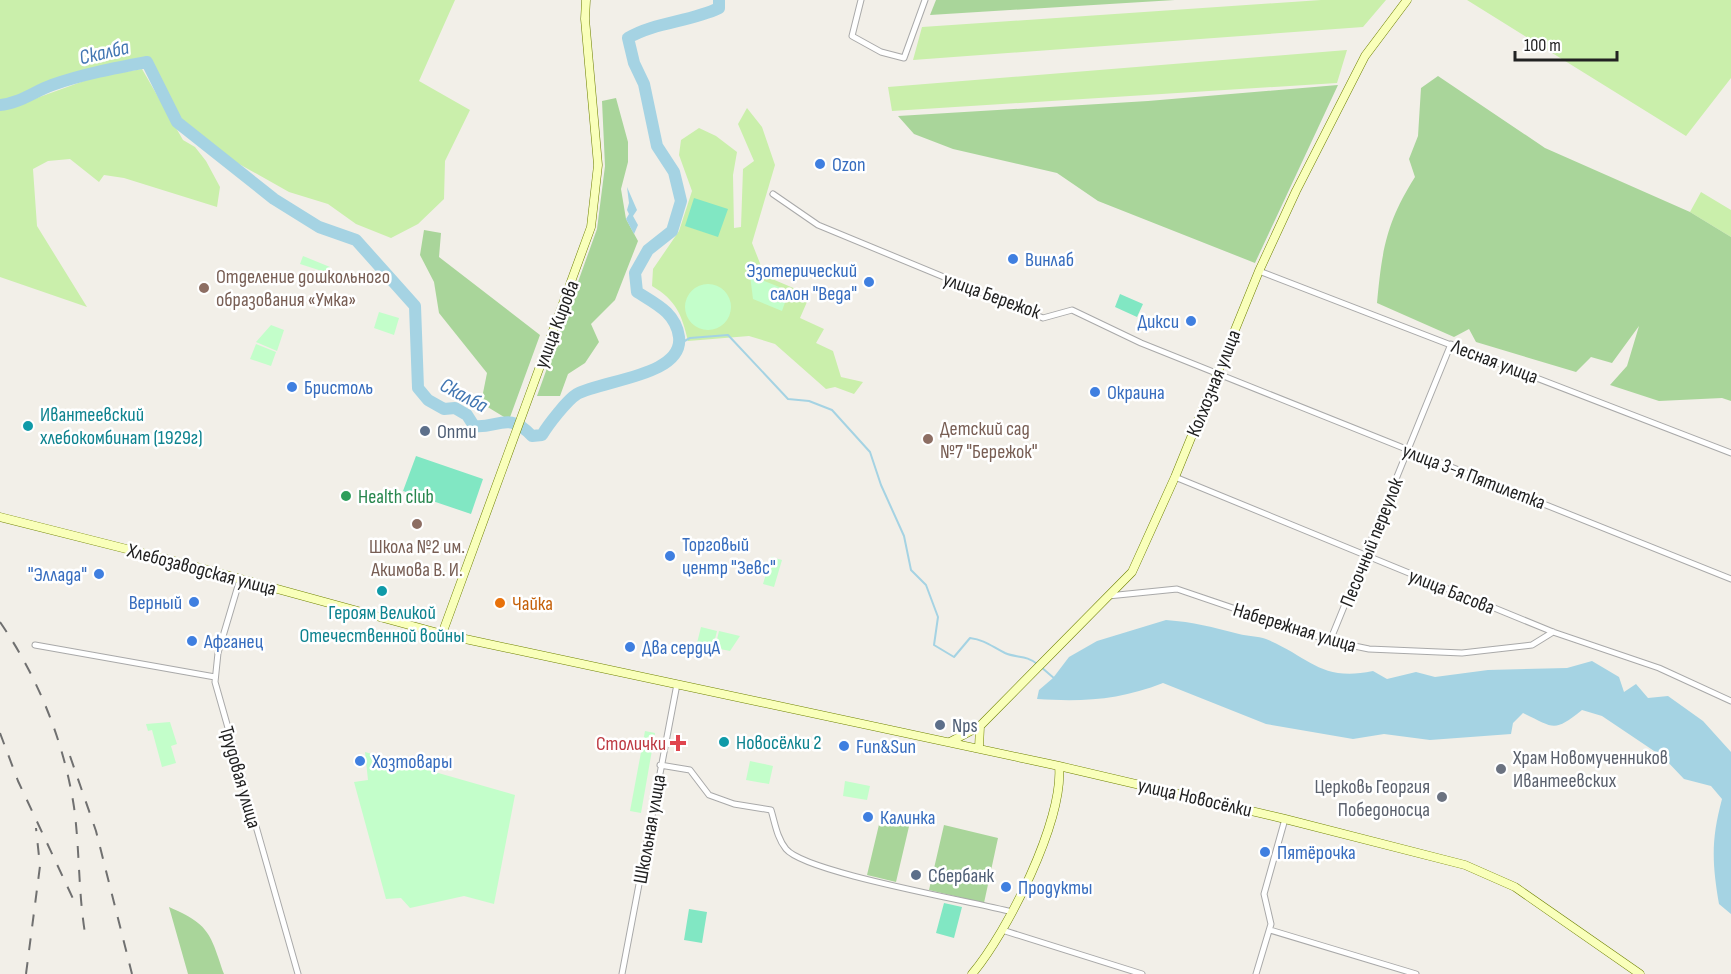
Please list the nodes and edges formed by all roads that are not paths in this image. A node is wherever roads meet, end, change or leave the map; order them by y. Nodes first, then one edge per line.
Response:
1 (586, 0) edge
2 (861, 0) edge
3 (925, 0) edge
4 (1407, 0) edge
5 (773, 194) dead end
6 (1259, 271) junction
7 (1451, 344) junction
8 (1217, 373) junction
9 (1408, 450) junction
10 (1731, 453) edge
11 (1175, 477) junction
12 (0, 517) edge
13 (1366, 555) junction
14 (240, 579) junction
15 (1731, 579) edge
16 (1108, 596) junction
17 (1553, 632) junction
18 (442, 634) junction
19 (1330, 641) junction
20 (35, 645) dead end
21 (215, 677) junction
22 (677, 684) junction
23 (720, 693) joint
24 (1731, 701) edge
25 (980, 726) junction
26 (950, 742) junction
27 (978, 748) junction
28 (660, 765) junction
29 (1059, 766) junction
30 (1285, 819) junction
31 (1012, 912) junction
32 (1002, 930) junction
33 (1270, 930) junction
34 (298, 974) edge
35 (622, 974) edge
36 (972, 974) edge
37 (1142, 974) edge
38 (1256, 974) edge
39 (1416, 974) edge
40 (1640, 974) edge

1 - 18 street, улица Кирова
2 - 3 street
4 - 6 street, Колхозная улица
5 - 8 street, улица Бережок
6 - 7 street, Лесная улица
6 - 8 street, Колхозная улица
7 - 9 street, Песочный переулок
7 - 10 street, Лесная улица
8 - 9 street, улица 3-я Пятилетка
8 - 11 street, Колхозная улица
9 - 13 street, Песочный переулок
9 - 15 street, улица 3-я Пятилетка
11 - 13 street, улица Басова
11 - 16 street, Колхозная улица
12 - 14 street, Хлебозаводская улица
13 - 17 street, улица Басова
13 - 19 street, Песочный переулок
14 - 18 street, Хлебозаводская улица
14 - 21 street, Трудовая улица
16 - 19 street, Набережная улица
16 - 25 street, Колхозная улица
17 - 19 street, Набережная улица
17 - 24 street, улица Басова
18 - 22 street, Хлебозаводская улица
20 - 21 street
21 - 34 street, Трудовая улица
22 - 23 street, Хлебозаводская улица
22 - 28 street, Школьная улица
23 - 26 street, улица Новосёлки
25 - 26 street, Колхозная улица
25 - 27 street
26 - 27 street, улица Новосёлки
27 - 29 street, улица Новосёлки
28 - 31 street
28 - 35 street, Школьная улица
29 - 30 street, улица Новосёлки
29 - 31 street
30 - 33 street
30 - 40 street, улица Новосёлки
31 - 32 street
32 - 36 street
32 - 37 street
33 - 38 street
33 - 39 street

